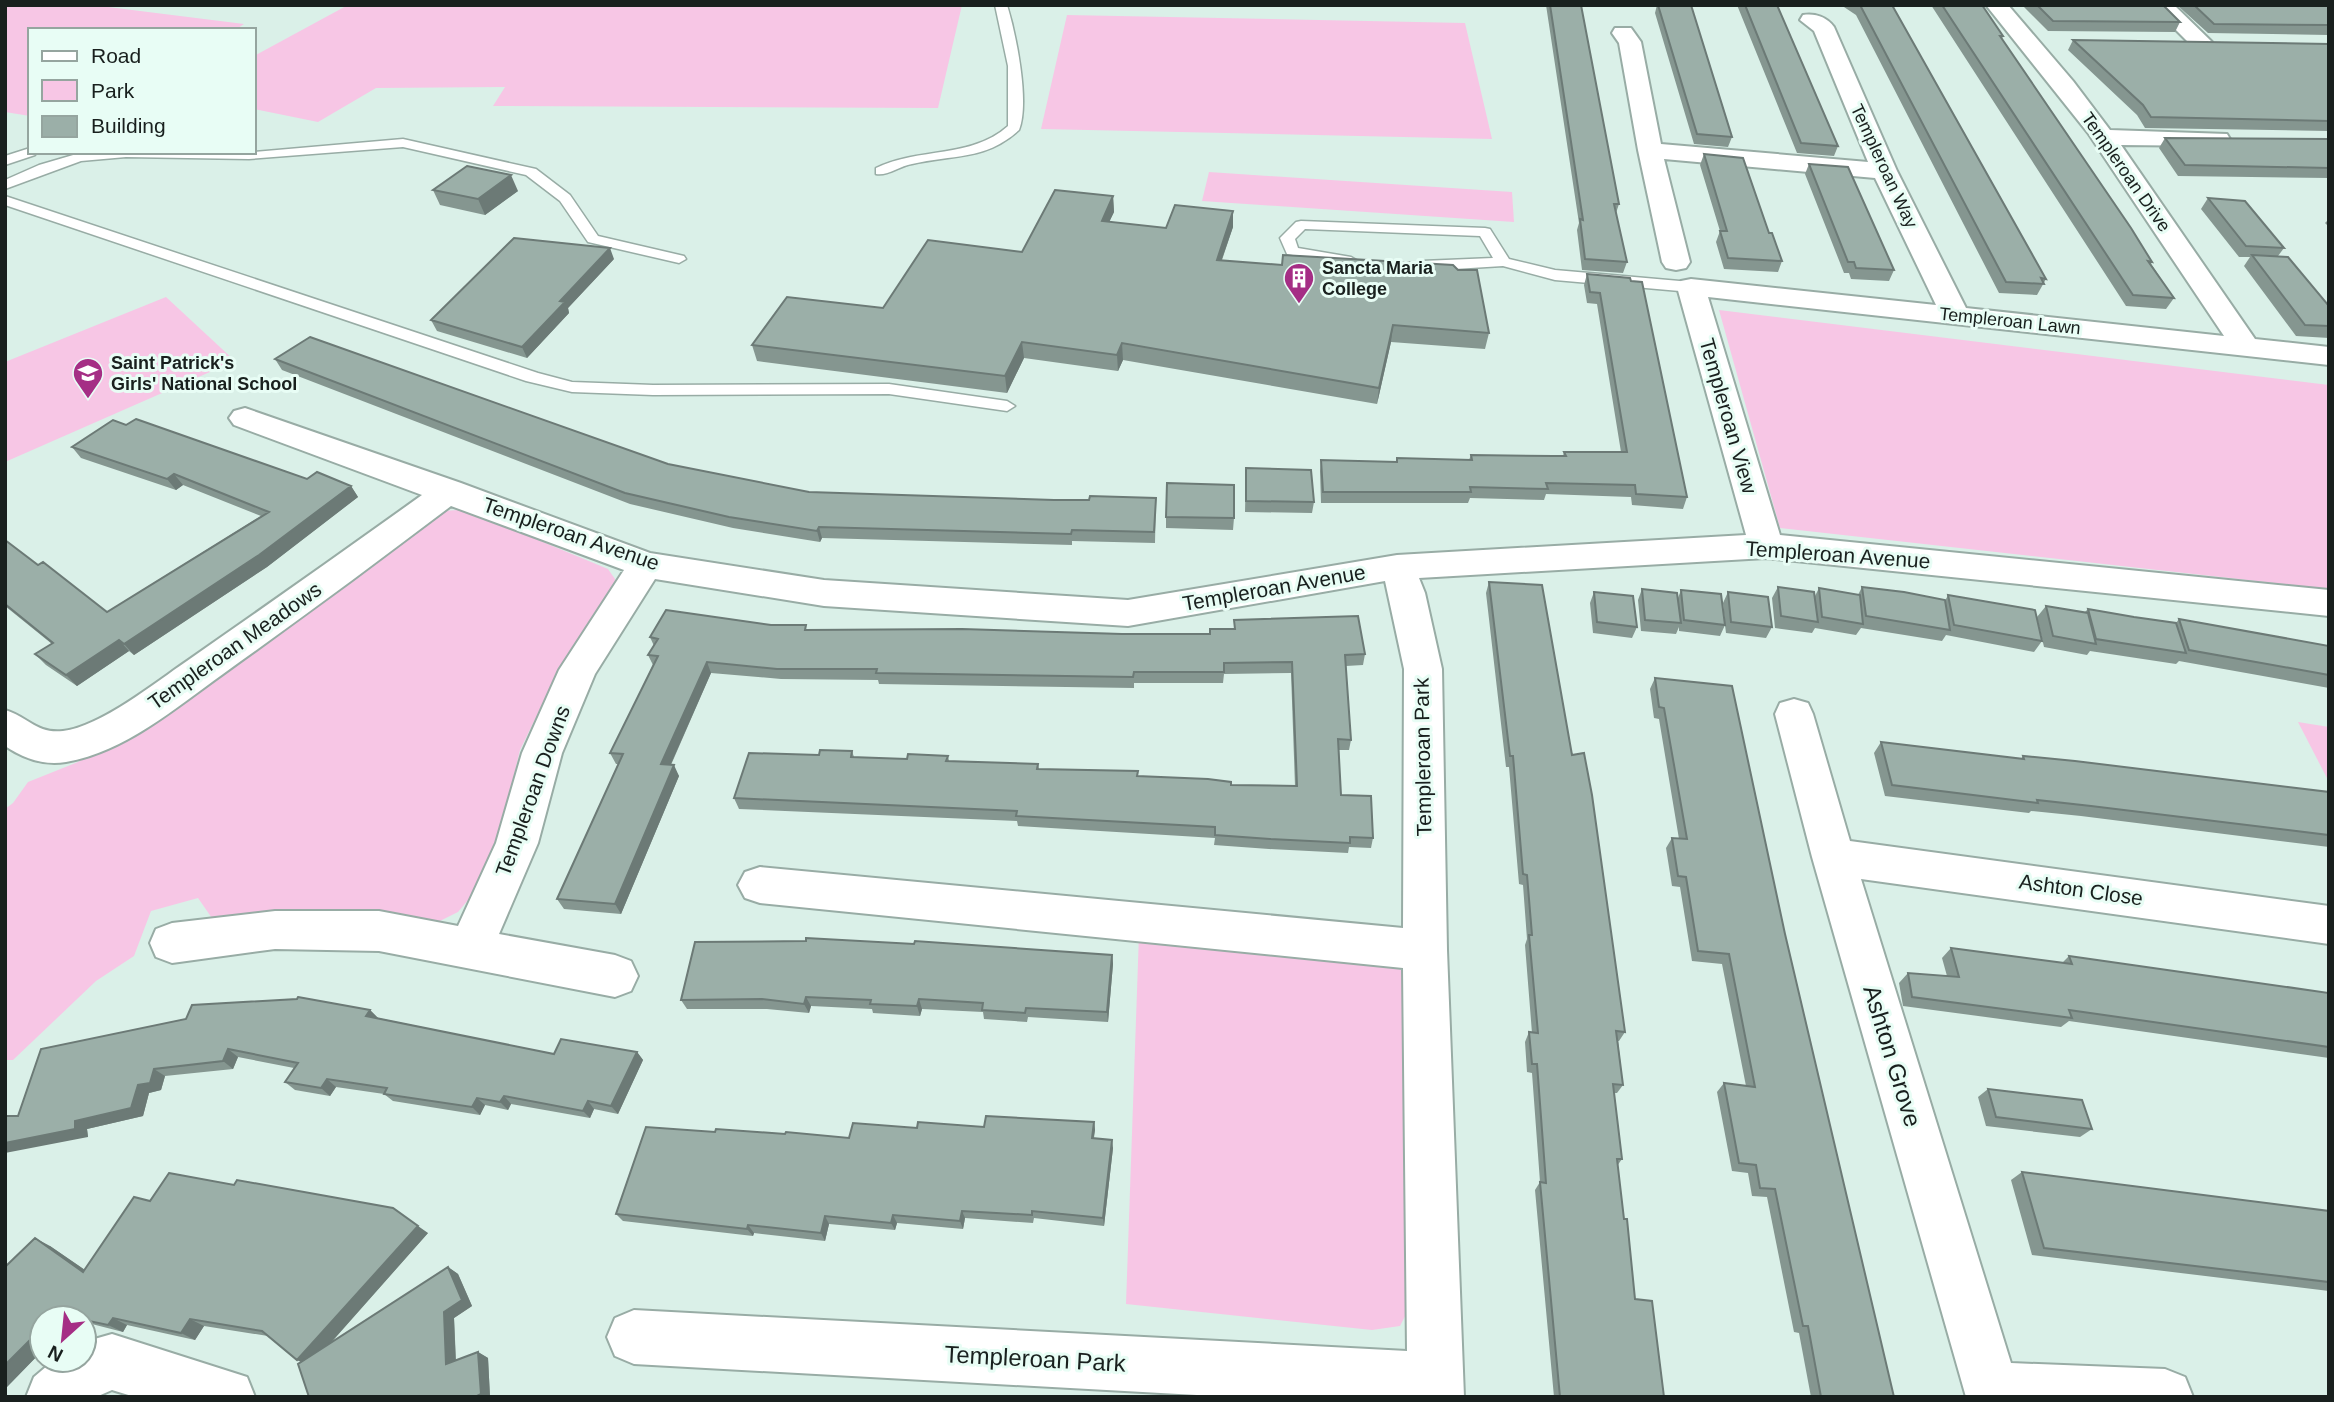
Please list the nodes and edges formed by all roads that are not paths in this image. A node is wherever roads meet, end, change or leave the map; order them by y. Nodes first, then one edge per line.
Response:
1 (1001, 5) edge
2 (1996, 5) edge
3 (2161, 5) edge
4 (1811, 20) dead end
5 (1623, 33) dead end
6 (2174, 42) edge
7 (2201, 42) junction
8 (2226, 42) edge
9 (2105, 137) junction
10 (2245, 139) edge
11 (1650, 149) junction
12 (28, 153) edge
13 (117, 154) edge
14 (188, 154) edge
15 (58, 158) edge
16 (5, 161) edge
17 (881, 171) dead end
18 (1884, 172) junction
19 (5, 186) edge
20 (5, 200) edge
21 (679, 259) dead end
22 (1367, 262) edge
23 (1503, 262) junction
24 (1402, 265) edge
25 (1683, 274) junction
26 (1955, 315) junction
27 (2246, 347) junction
28 (2329, 356) edge
29 (1007, 406) dead end
30 (245, 418) dead end
31 (449, 491) junction
32 (1766, 546) junction
33 (646, 565) junction
34 (1397, 567) junction
35 (2329, 603) edge
36 (1794, 714) dead end
37 (5, 725) edge
38 (1833, 857) junction
39 (760, 885) dead end
40 (2329, 925) edge
41 (172, 943) dead end
42 (471, 948) junction
43 (1425, 950) junction
44 (615, 976) dead end
45 (634, 1337) dead end
46 (1436, 1388) edge
47 (164, 1389) edge
48 (1993, 1394) edge
49 (54, 1397) edge
50 (227, 1397) edge
51 (2165, 1397) edge

1 - 17 lane
2 - 9 street, Templeroan Drive
3 - 7 street
4 - 18 street, Templeroan Way
5 - 11 street, Templeroan View
6 - 7 street
7 - 8 street
9 - 10 street
9 - 27 street, Templeroan Drive
11 - 18 street
11 - 25 street, Templeroan View
12 - 16 lane
13 - 15 lane
14 - 21 lane
15 - 19 lane
18 - 26 street, Templeroan Way
20 - 29 lane
22 - 23 lane
23 - 24 lane
23 - 25 lane
25 - 26 street, Templeroan Lawn
25 - 32 street, Templeroan View
26 - 27 street, Templeroan Lawn
27 - 28 street, Templeroan Lawn
30 - 31 street, Templeroan Avenue
31 - 33 street, Templeroan Avenue
31 - 37 street, Templeroan Meadows
32 - 34 street, Templeroan Avenue
32 - 35 street, Templeroan Avenue
33 - 34 street, Templeroan Avenue
33 - 42 street, Templeroan Downs
34 - 43 street, Templeroan Park
36 - 38 street, Ashton Grove
38 - 40 street, Ashton Close
38 - 48 street, Ashton Grove
39 - 43 street
41 - 42 street
42 - 44 street
43 - 46 street, Templeroan Park
45 - 46 street, Templeroan Park
47 - 49 street
47 - 50 street
48 - 51 street

